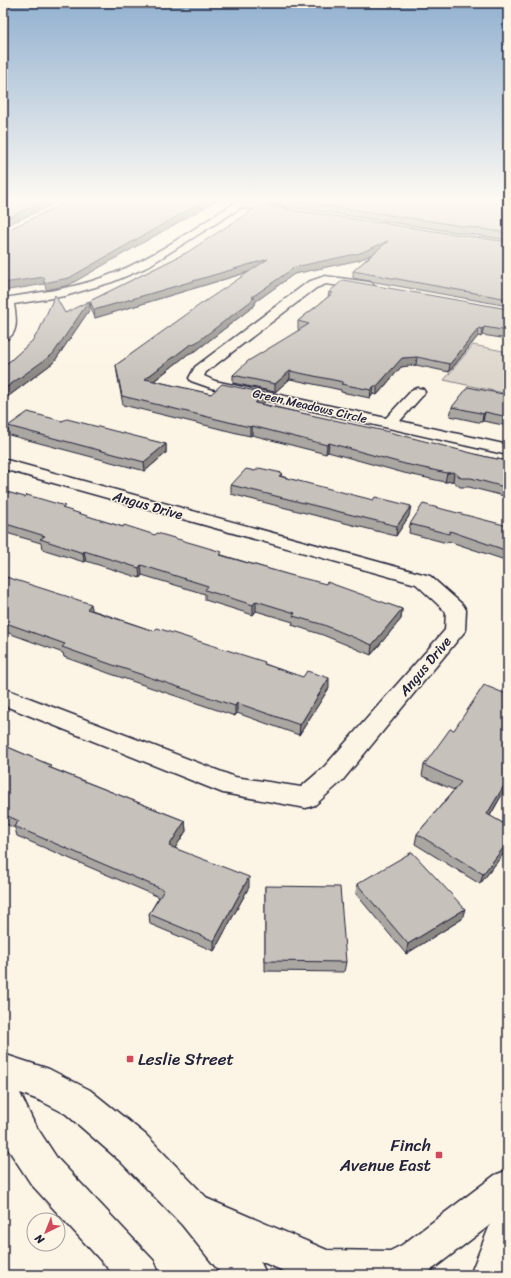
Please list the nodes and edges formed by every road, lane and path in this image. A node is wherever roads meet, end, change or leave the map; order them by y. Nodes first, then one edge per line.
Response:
1 (153, 259) edge
2 (383, 289) edge
3 (5, 302) edge
4 (3, 336) edge
5 (418, 392) dead end
6 (389, 424) junction
7 (508, 450) edge
8 (3, 464) edge
9 (3, 696) edge
10 (3, 1071) edge
11 (3, 1096) edge
12 (508, 1188) edge
13 (195, 1212) junction
14 (508, 1228) edge
15 (140, 1275) edge
16 (247, 1275) edge
17 (490, 1275) edge

1 - 3 street
2 - 6 street, Green Meadows Circle
3 - 4 street
5 - 6 street
6 - 7 street, Green Meadows Circle
8 - 9 street, Angus Drive
10 - 13 main road
11 - 15 main road
12 - 13 main road
13 - 16 main road
14 - 17 main road

